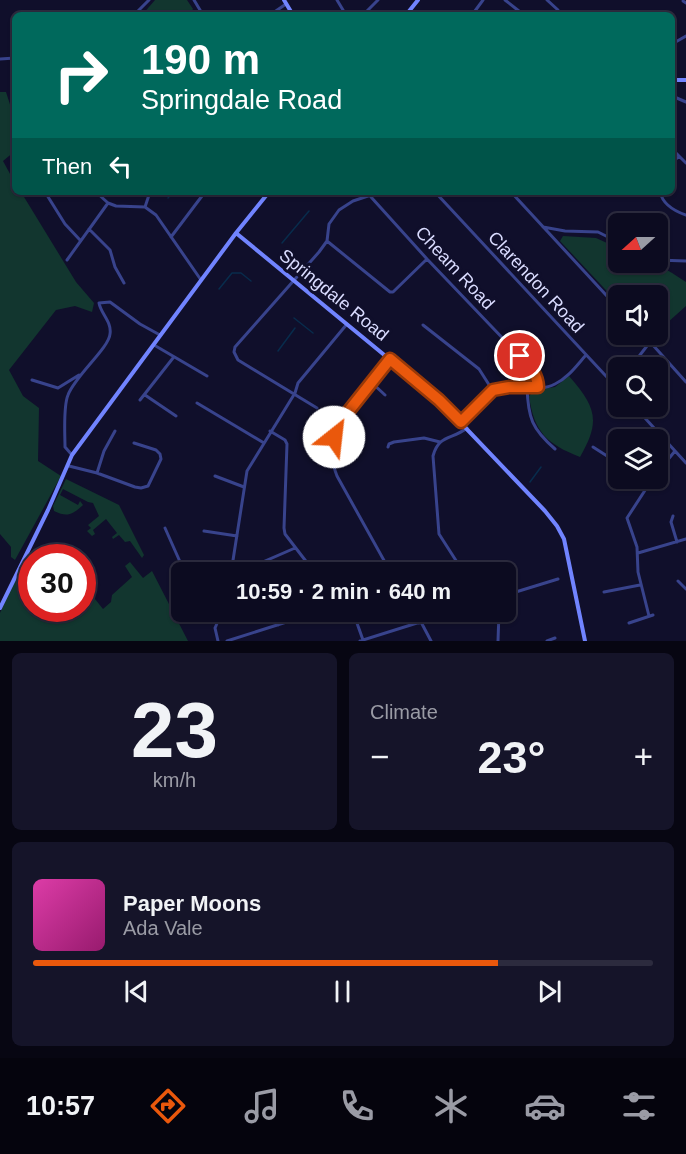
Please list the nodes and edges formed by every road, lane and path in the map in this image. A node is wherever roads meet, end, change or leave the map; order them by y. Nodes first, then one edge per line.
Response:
1 (149, 0) edge
2 (378, 0) edge
3 (418, 0) edge
4 (505, 0) edge
5 (547, 0) edge
6 (285, 2) edge
7 (137, 12) edge
8 (273, 12) edge
9 (366, 12) edge
10 (408, 12) edge
11 (520, 12) edge
12 (558, 12) edge
13 (675, 152) edge
14 (679, 156) junction
15 (675, 160) edge
16 (686, 163) edge
17 (47, 195) edge
18 (99, 195) edge
19 (149, 195) edge
20 (203, 195) edge
21 (267, 195) edge
22 (438, 195) edge
23 (515, 195) edge
24 (660, 195) edge
25 (371, 196) joint
26 (108, 203) junction
27 (144, 207) junction
28 (686, 215) edge
29 (543, 227) junction
30 (89, 229) junction
31 (560, 230) junction
32 (236, 232) junction
33 (171, 237) junction
34 (608, 237) edge
35 (553, 238) junction
36 (80, 240) junction
37 (327, 241) junction
38 (427, 259) junction
39 (67, 260) dead end
40 (668, 260) edge
41 (686, 261) edge
42 (201, 280) junction
43 (296, 281) junction
44 (124, 283) dead end
45 (608, 297) edge
46 (347, 324) junction
47 (423, 325) dead end
48 (160, 335) junction
49 (153, 345) junction
50 (648, 345) edge
51 (653, 345) edge
52 (586, 355) junction
53 (638, 357) edge
54 (173, 358) junction
55 (390, 359) junction
56 (80, 374) junction
57 (686, 375) edge
58 (207, 376) dead end
59 (608, 377) edge
60 (682, 378) junction
61 (32, 380) dead end
62 (371, 382) junction
63 (686, 382) edge
64 (527, 387) junction
65 (538, 387) junction
66 (493, 390) junction
67 (295, 393) junction
68 (144, 395) junction
69 (385, 395) dead end
70 (140, 400) dead end
71 (197, 403) dead end
72 (317, 408) dead end
73 (176, 416) dead end
74 (644, 417) edge
75 (461, 422) junction
76 (467, 428) junction
77 (115, 431) dead end
78 (270, 431) junction
79 (264, 442) junction
80 (440, 442) junction
81 (134, 443) dead end
82 (388, 447) dead end
83 (592, 447) dead end
84 (555, 449) dead end
85 (675, 451) junction
86 (72, 455) junction
87 (608, 457) edge
88 (668, 460) edge
89 (686, 463) edge
90 (69, 466) junction
91 (97, 473) junction
92 (215, 476) dead end
93 (245, 487) junction
94 (646, 489) edge
95 (673, 516) dead end
96 (165, 528) dead end
97 (204, 531) dead end
98 (237, 536) junction
99 (686, 539) edge
100 (676, 542) junction
101 (295, 548) junction
102 (638, 552) junction
103 (180, 562) edge
104 (233, 562) edge
105 (263, 562) edge
106 (306, 562) edge
107 (385, 562) edge
108 (457, 562) edge
109 (558, 579) dead end
110 (678, 581) dead end
111 (640, 585) junction
112 (686, 590) edge
113 (516, 592) edge
114 (604, 592) dead end
115 (0, 608) edge
116 (218, 622) edge
117 (277, 622) edge
118 (287, 622) edge
119 (356, 622) edge
120 (420, 622) joint
121 (499, 622) edge
122 (629, 623) dead end
123 (278, 625) junction
124 (555, 638) dead end
125 (362, 640) edge
126 (218, 641) edge
127 (227, 641) edge
128 (430, 641) edge
129 (498, 641) edge
130 (547, 641) edge
131 (585, 641) edge

1 - 7 street
2 - 9 street
3 - 10 street
4 - 11 street
5 - 12 street
6 - 8 street
13 - 14 street
14 - 15 street
14 - 16 street
17 - 36 street
18 - 26 street
19 - 27 street
20 - 33 street
21 - 32 street
22 - 52 street, Clarendon Road
23 - 29 street
24 - 28 street
25 - 37 street
25 - 38 street, Cheam Road
26 - 27 street
26 - 30 street
27 - 33 street
29 - 31 street
29 - 35 street
30 - 36 street
30 - 44 street
31 - 34 street
31 - 35 street
32 - 42 street
32 - 43 street, Springdale Road
33 - 42 street
35 - 45 street
36 - 39 street
37 - 38 street
37 - 43 street
38 - 65 street, Cheam Road
40 - 41 street
42 - 48 street
43 - 46 street, Springdale Road
43 - 67 street
46 - 55 street, Springdale Road
46 - 67 street
47 - 66 street
48 - 49 street
48 - 56 street
49 - 54 street
49 - 86 street
50 - 53 street
51 - 60 street
52 - 59 street, Clarendon Road
52 - 65 street
54 - 58 street
54 - 68 street
55 - 62 street
55 - 75 street, Springdale Road
56 - 61 street
56 - 86 street
57 - 60 street
60 - 63 street
62 - 69 street
62 - 107 street
64 - 65 street
64 - 66 street
64 - 84 street
66 - 75 street
67 - 72 street
67 - 78 street
68 - 70 street
68 - 73 street
71 - 79 street
74 - 85 street
75 - 76 street, Springdale Road
76 - 80 street
76 - 131 street, Springdale Road
77 - 91 street
78 - 79 street
78 - 101 street
79 - 93 street
80 - 82 street
80 - 108 street
81 - 91 street
83 - 87 street
85 - 88 street
85 - 89 street
86 - 90 street
90 - 91 street
90 - 115 street
92 - 93 street
93 - 98 street
94 - 102 street
95 - 100 street
96 - 103 street
97 - 98 street
98 - 104 street
99 - 100 street
100 - 102 street
101 - 105 street
101 - 106 street
102 - 111 street
109 - 113 street
110 - 112 street
111 - 114 street
111 - 122 street
116 - 126 street
117 - 123 street
118 - 123 street
119 - 125 street
120 - 125 street
120 - 128 street
121 - 129 street
123 - 127 street
124 - 130 street

